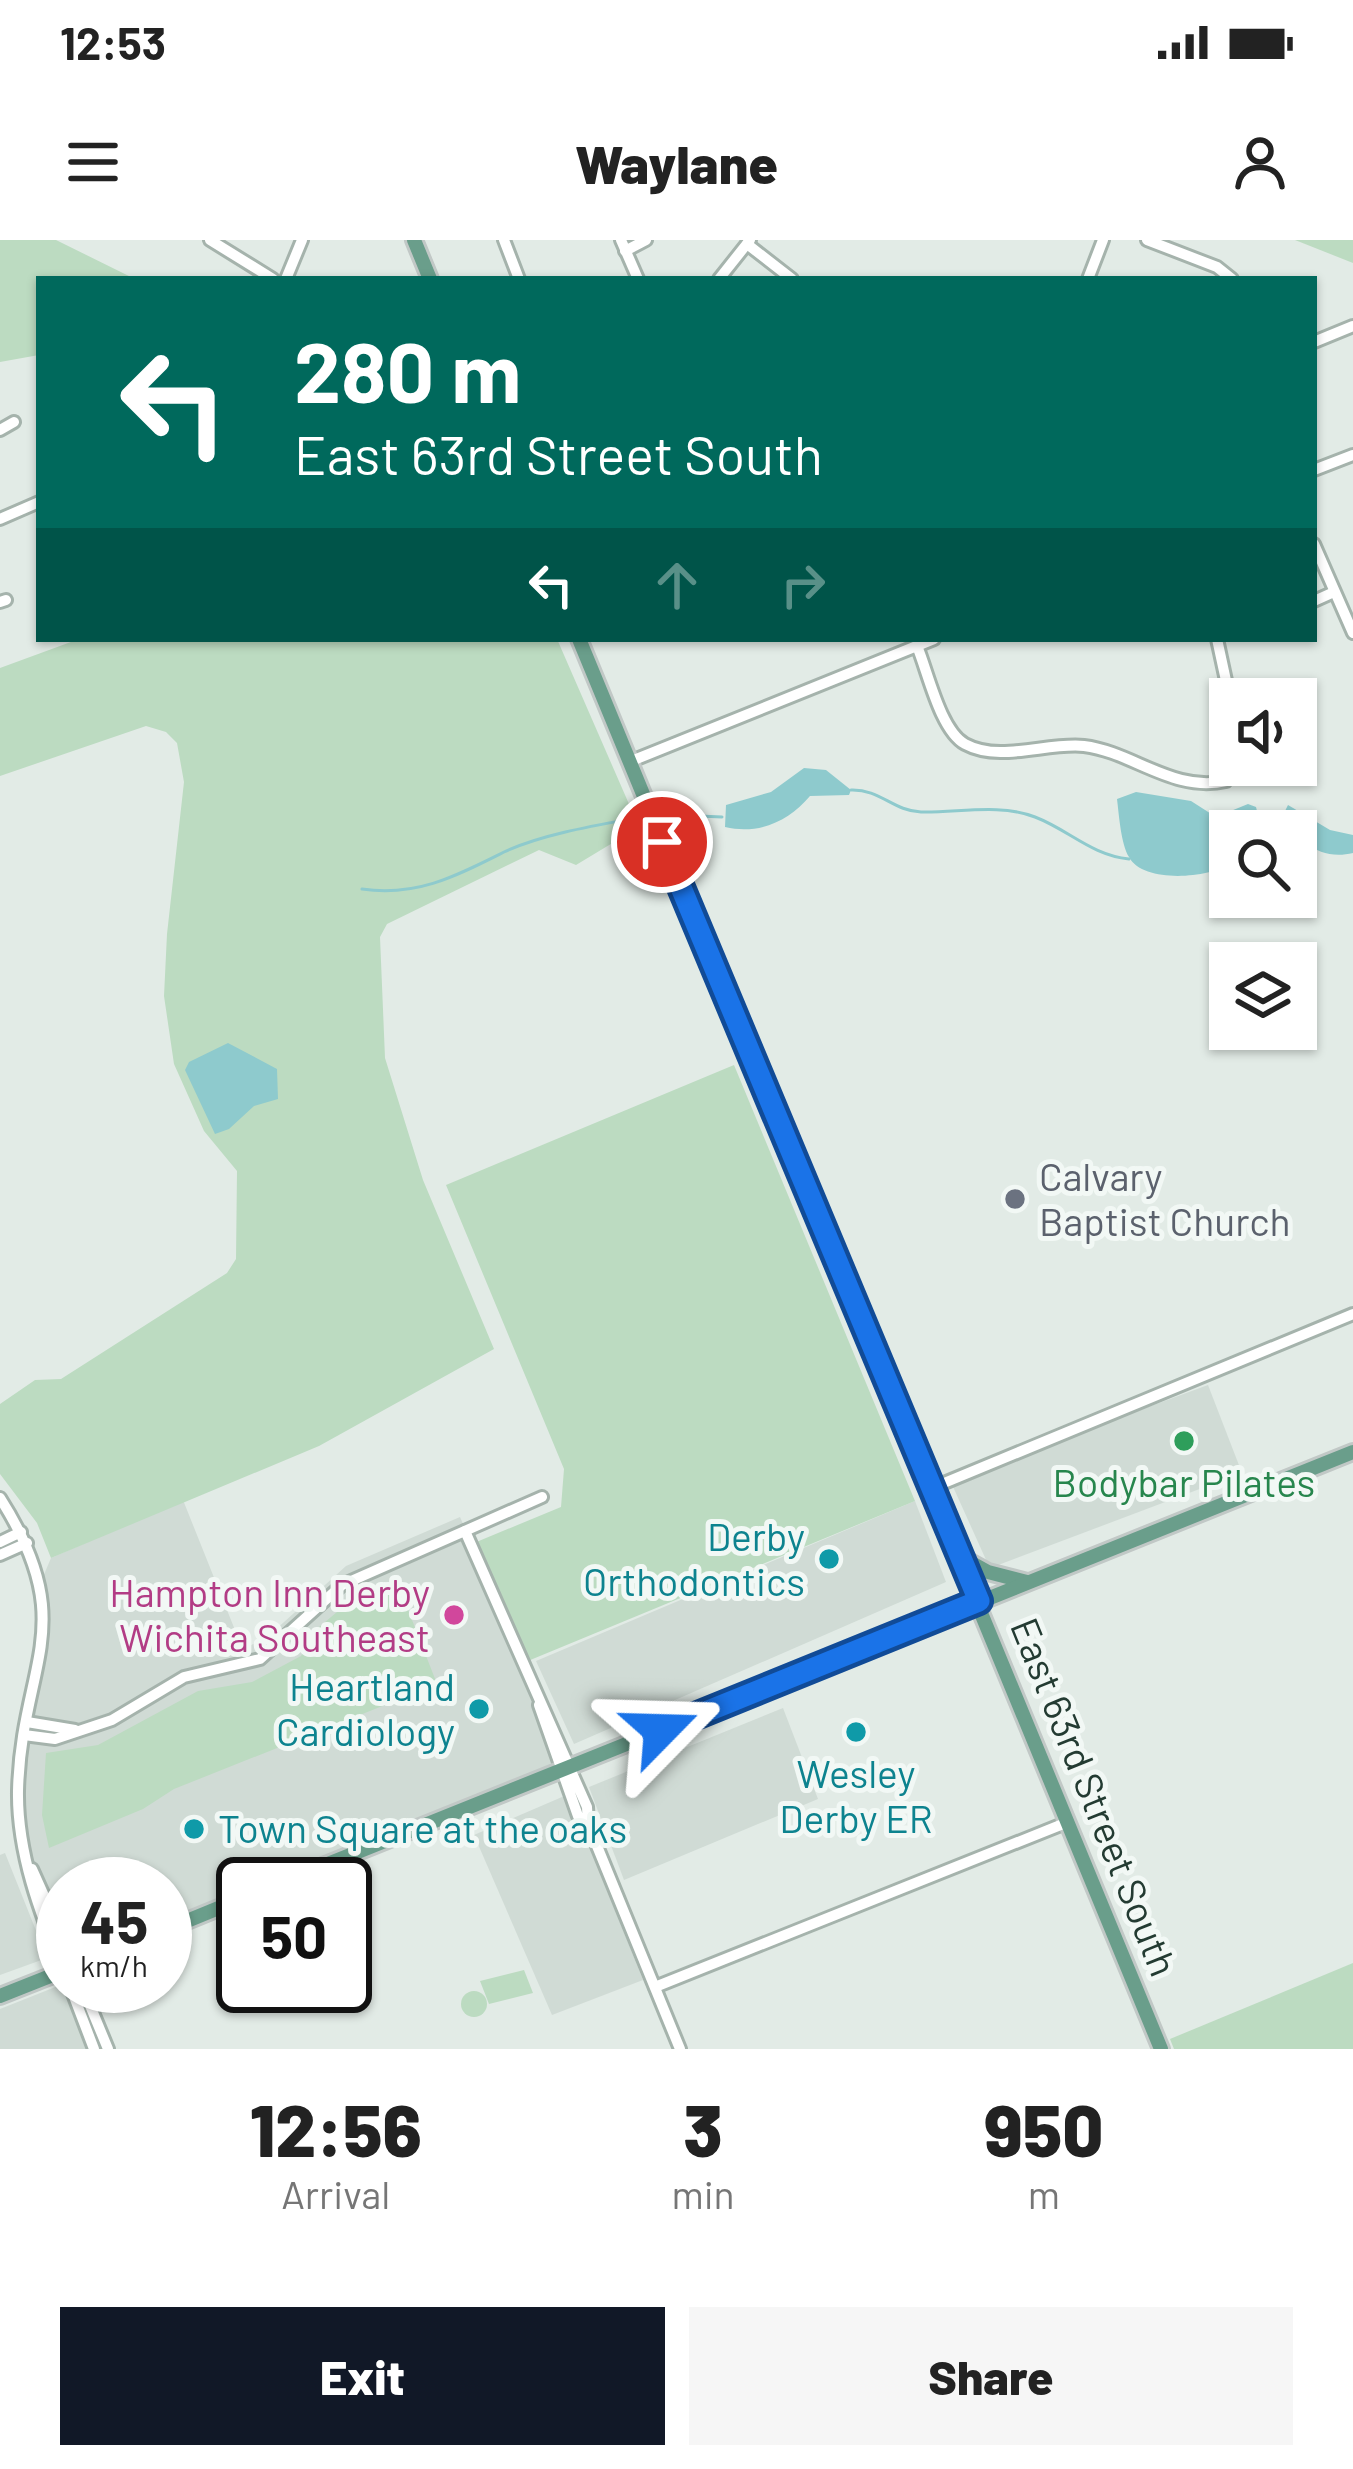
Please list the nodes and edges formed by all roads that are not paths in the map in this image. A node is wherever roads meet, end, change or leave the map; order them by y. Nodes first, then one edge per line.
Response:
1 (210, 240) edge
2 (302, 240) edge
3 (414, 240) edge
4 (504, 240) edge
5 (646, 240) edge
6 (1103, 240) edge
7 (1147, 240) edge
8 (749, 242) edge
9 (623, 245) edge
10 (268, 276) edge
11 (287, 276) edge
12 (429, 276) edge
13 (518, 276) edge
14 (637, 276) edge
15 (721, 276) edge
16 (789, 276) edge
17 (1089, 276) edge
18 (1228, 276) edge
19 (1353, 326) edge
20 (1317, 341) edge
21 (14, 422) dead end
22 (0, 430) edge
23 (1353, 455) edge
24 (1317, 469) edge
25 (36, 503) edge
26 (0, 519) edge
27 (1317, 551) edge
28 (1334, 592) junction
29 (1317, 600) edge
30 (1353, 633) edge
31 (580, 642) edge
32 (927, 642) edge
33 (1218, 642) edge
34 (917, 646) junction
35 (1226, 678) edge
36 (629, 762) junction
37 (1209, 782) edge
38 (1353, 1314) edge
39 (1353, 1452) edge
40 (932, 1488) junction
41 (542, 1497) dead end
42 (0, 1498) edge
43 (465, 1531) junction
44 (24, 1537) junction
45 (0, 1542) edge
46 (0, 1555) edge
47 (961, 1557) junction
48 (1027, 1582) junction
49 (979, 1601) junction
50 (26, 1729) junction
51 (564, 1769) junction
52 (1068, 1822) junction
53 (345, 1857) edge
54 (31, 1867) junction
55 (36, 1878) edge
56 (36, 1905) edge
57 (36, 1981) edge
58 (655, 1987) junction
59 (0, 1996) edge
60 (80, 2013) edge
61 (93, 2013) edge
62 (94, 2049) edge
63 (108, 2049) edge
64 (680, 2049) edge
65 (1161, 2049) edge

1 - 10 street
2 - 11 street
3 - 12 main road
4 - 13 street
5 - 9 street
6 - 17 street
7 - 18 street
8 - 15 street
8 - 16 street
9 - 14 street
19 - 20 street
21 - 22 street
23 - 24 street
25 - 26 street
27 - 28 street
28 - 29 street
28 - 30 street
31 - 36 main road, East 63rd Street South
32 - 34 street
33 - 35 street
34 - 36 street
34 - 37 street
36 - 40 main road, East 63rd Street South
38 - 40 street
39 - 48 main road
40 - 47 main road, East 63rd Street South
41 - 43 street
42 - 44 street
43 - 50 street
43 - 51 street
44 - 45 street
44 - 46 street
44 - 50 street
47 - 48 main road
47 - 49 main road, East 63rd Street South
48 - 49 main road
49 - 51 main road
49 - 52 main road, East 63rd Street South
50 - 54 street
51 - 53 main road
51 - 58 street
52 - 58 street
52 - 65 main road, East 63rd Street South
54 - 55 street
54 - 56 street
57 - 59 main road
58 - 64 street
60 - 62 street
61 - 63 street

